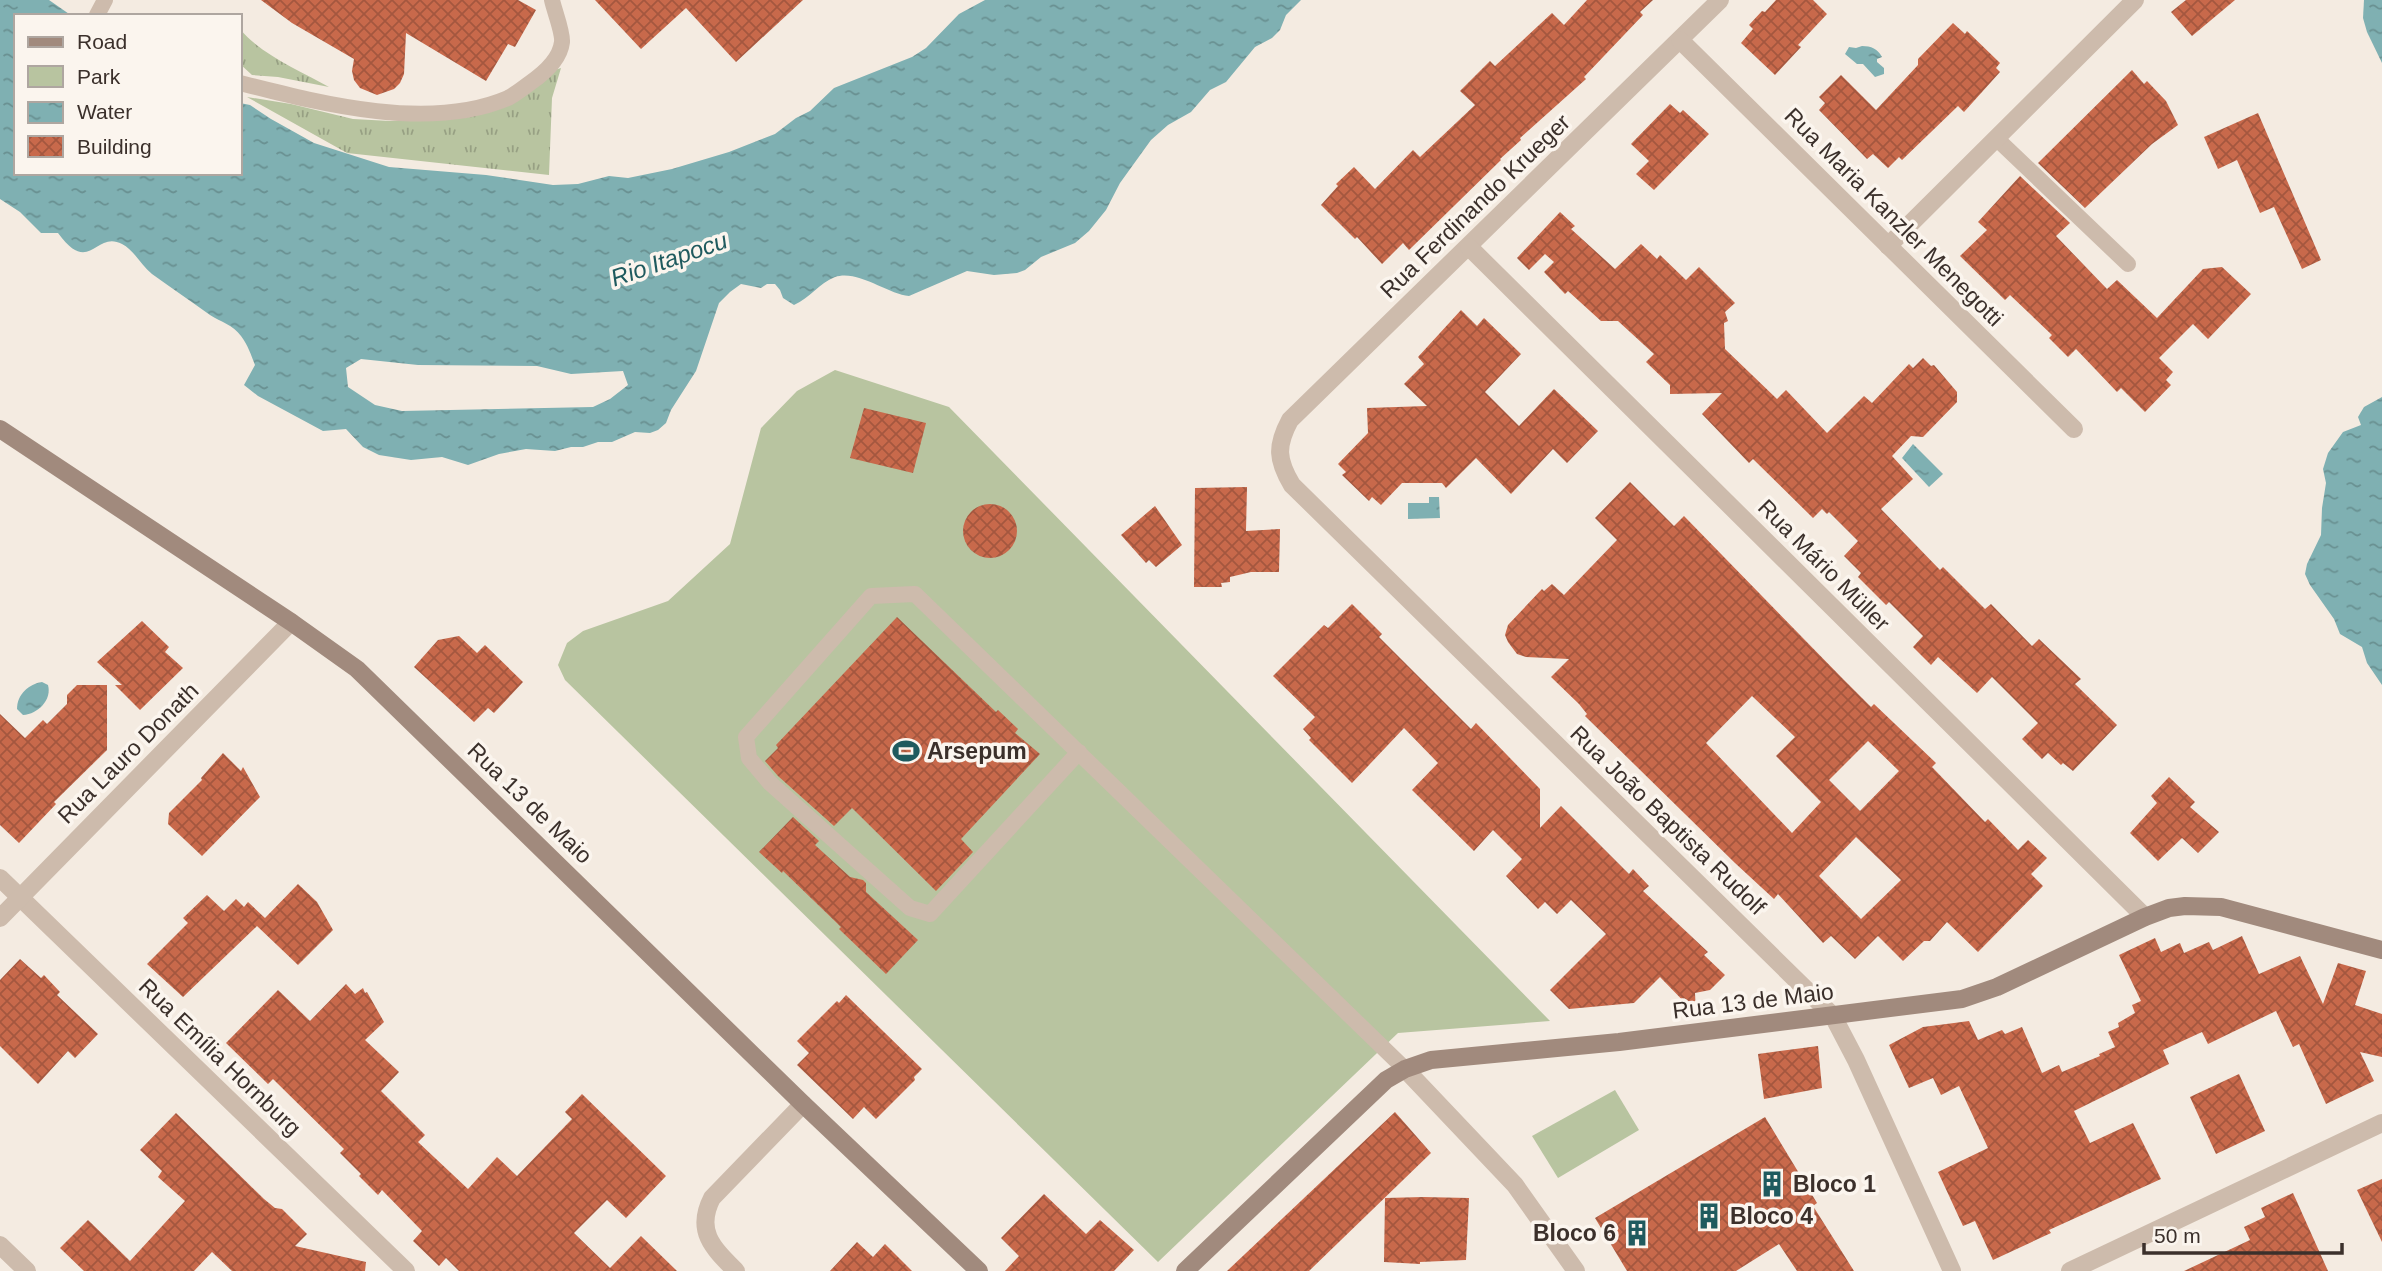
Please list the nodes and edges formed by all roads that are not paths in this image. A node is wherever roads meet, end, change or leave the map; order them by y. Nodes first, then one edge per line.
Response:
1 (552, 0) edge
2 (1720, 0) edge
3 (2135, 0) edge
4 (1679, 40) junction
5 (242, 84) edge
6 (1997, 139) junction
7 (1888, 246) junction
8 (1469, 247) junction
9 (2128, 264) dead end
10 (0, 429) edge
11 (2074, 429) dead end
12 (1279, 455) joint
13 (291, 622) junction
14 (1079, 752) junction
15 (0, 878) edge
16 (20, 897) junction
17 (2145, 917) junction
18 (0, 918) edge
19 (2382, 950) edge
20 (1833, 1016) junction
21 (1405, 1069) junction
22 (803, 1104) junction
23 (2382, 1123) edge
24 (0, 1245) edge
25 (27, 1271) edge
26 (406, 1271) edge
27 (736, 1271) edge
28 (979, 1271) edge
29 (1185, 1271) edge
30 (1576, 1271) edge
31 (1952, 1271) edge
32 (2070, 1271) edge

1 - 5 lane
2 - 4 street, Rua Ferdinando Krueger
3 - 6 street
4 - 7 street, Rua Maria Kanzler Menegotti
4 - 8 street, Rua Ferdinando Krueger
6 - 7 street
6 - 9 lane
7 - 11 street, Rua Maria Kanzler Menegotti
8 - 12 street, Rua Ferdinando Krueger
8 - 17 street, Rua Mário Müller
10 - 13 main road, Rua 13 de Maio
12 - 20 street, Rua João Baptista Rudolf
13 - 16 street, Rua Lauro Donath
13 - 22 main road, Rua 13 de Maio
14 - 14 lane
14 - 21 lane
15 - 16 street, Rua Emília Hornburg
16 - 18 street, Rua Lauro Donath
16 - 26 street, Rua Emília Hornburg
17 - 19 main road, Rua 13 de Maio
17 - 20 main road, Rua 13 de Maio
20 - 21 main road, Rua 13 de Maio
20 - 31 street, Rua João Baptista Rudolf
21 - 29 main road, Rua 13 de Maio
21 - 30 street
22 - 27 street
22 - 28 main road, Rua 13 de Maio
23 - 32 street
24 - 25 street

